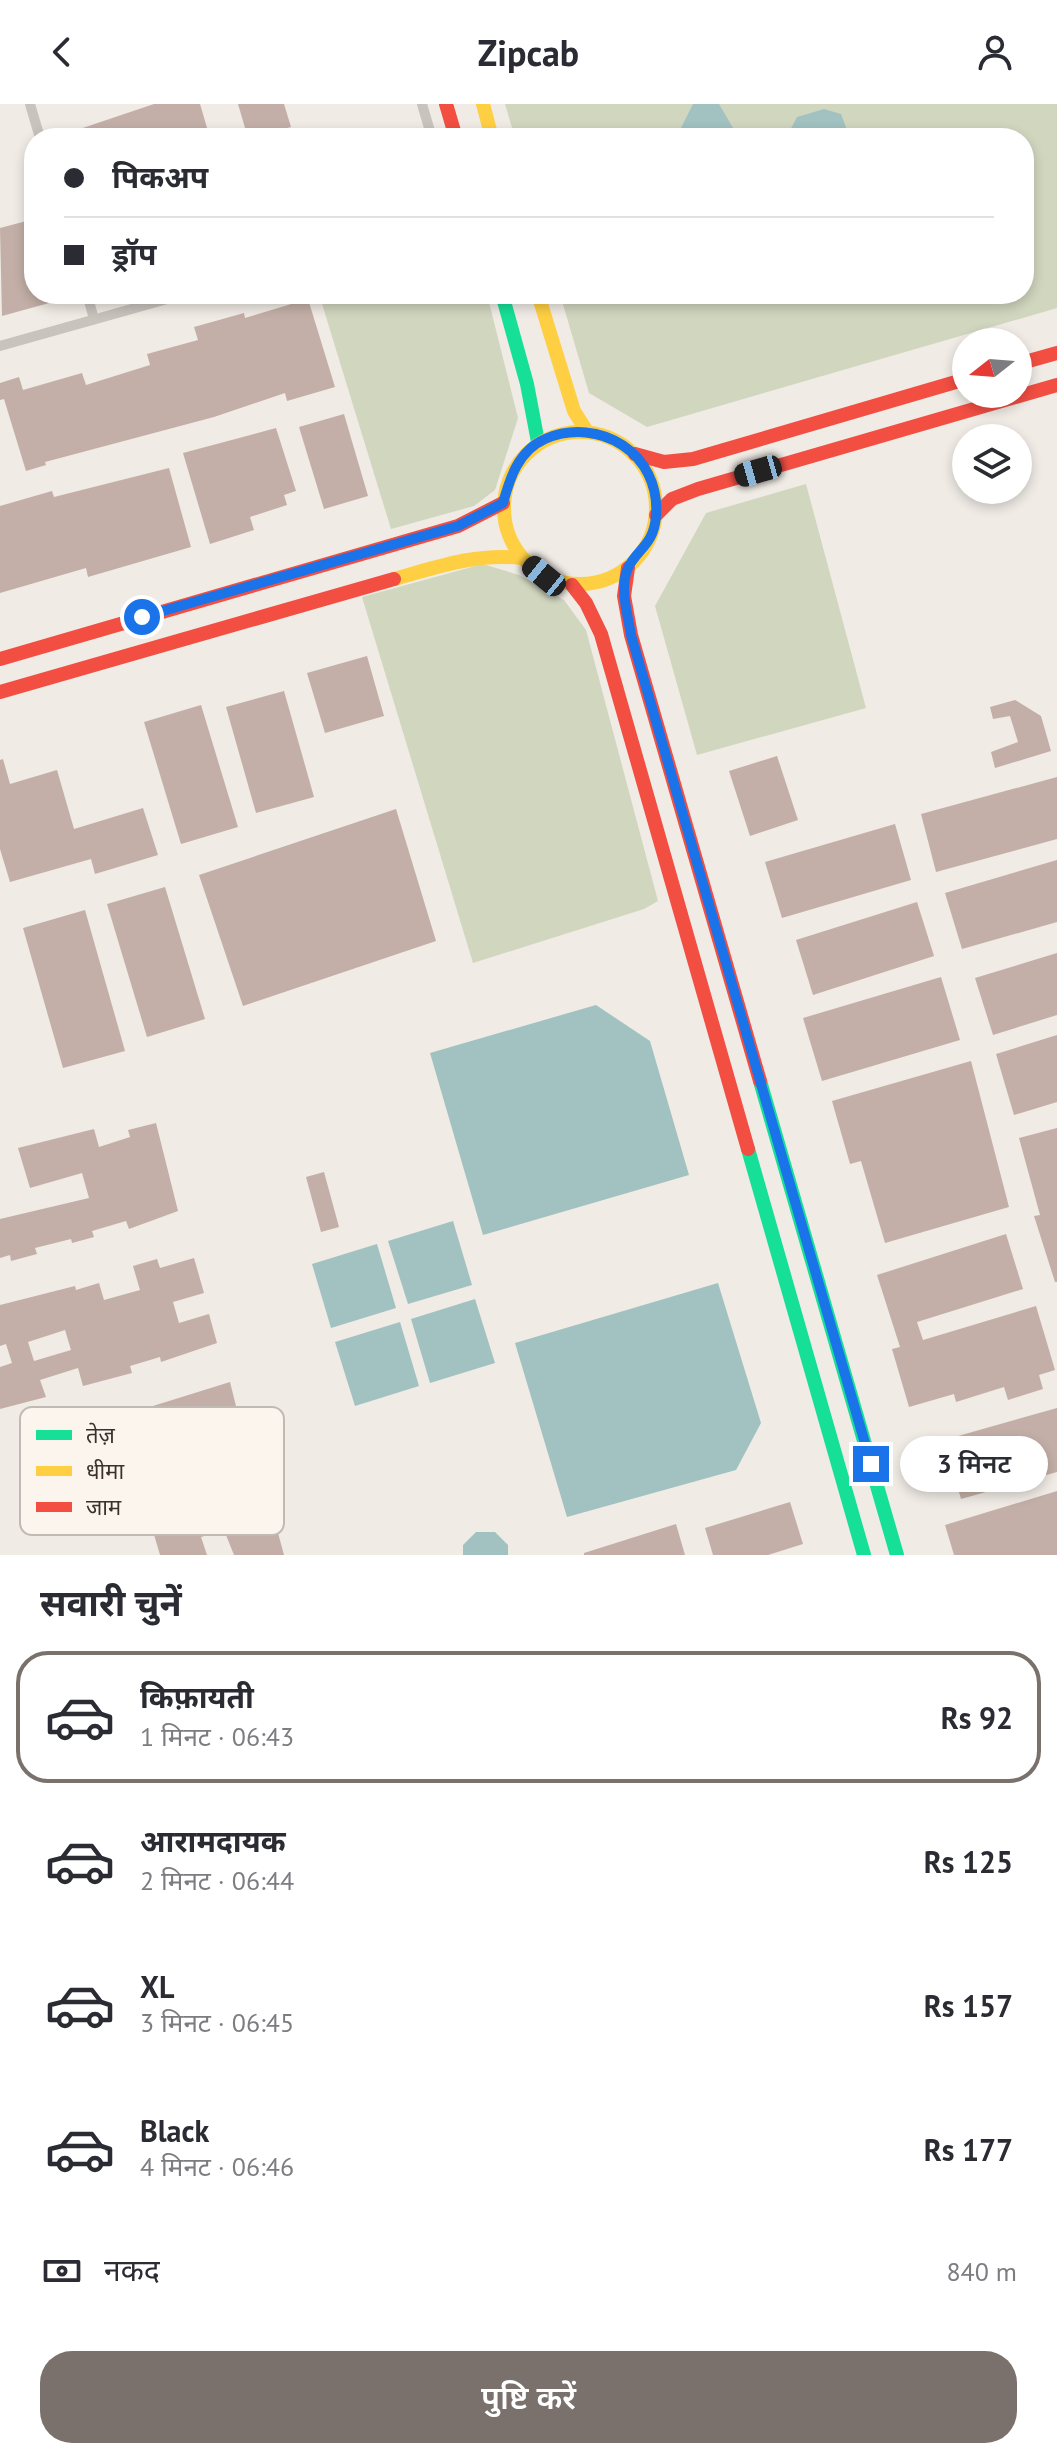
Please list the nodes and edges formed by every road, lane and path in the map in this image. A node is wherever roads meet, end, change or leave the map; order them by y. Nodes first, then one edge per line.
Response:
1 (30, 104) edge
2 (422, 104) edge
3 (446, 104) edge
4 (483, 104) edge
5 (37, 128) edge
6 (429, 128) edge
7 (453, 128) edge
8 (489, 128) edge
9 (90, 304) edge
10 (149, 304) edge
11 (505, 304) edge
12 (541, 304) edge
13 (94, 319) junction
14 (0, 346) edge
15 (1057, 353) edge
16 (1032, 360) edge
17 (952, 383) edge
18 (1057, 385) edge
19 (586, 430) junction
20 (538, 442) junction
21 (635, 454) junction
22 (503, 503) junction
23 (656, 515) junction
24 (521, 558) junction
25 (628, 568) junction
26 (572, 585) junction
27 (0, 659) edge
28 (0, 692) edge
29 (864, 1555) edge
30 (897, 1555) edge

1 - 5 street
2 - 6 street
3 - 7 street
4 - 8 street
9 - 13 street
10 - 13 street
11 - 20 street
12 - 19 street
13 - 14 street
15 - 16 street
17 - 21 street
18 - 23 street
19 - 20 street
19 - 21 street
20 - 22 street
21 - 23 street
22 - 24 street
22 - 27 street
23 - 25 street
24 - 26 street
24 - 28 street
25 - 26 street
25 - 30 street
26 - 29 street

